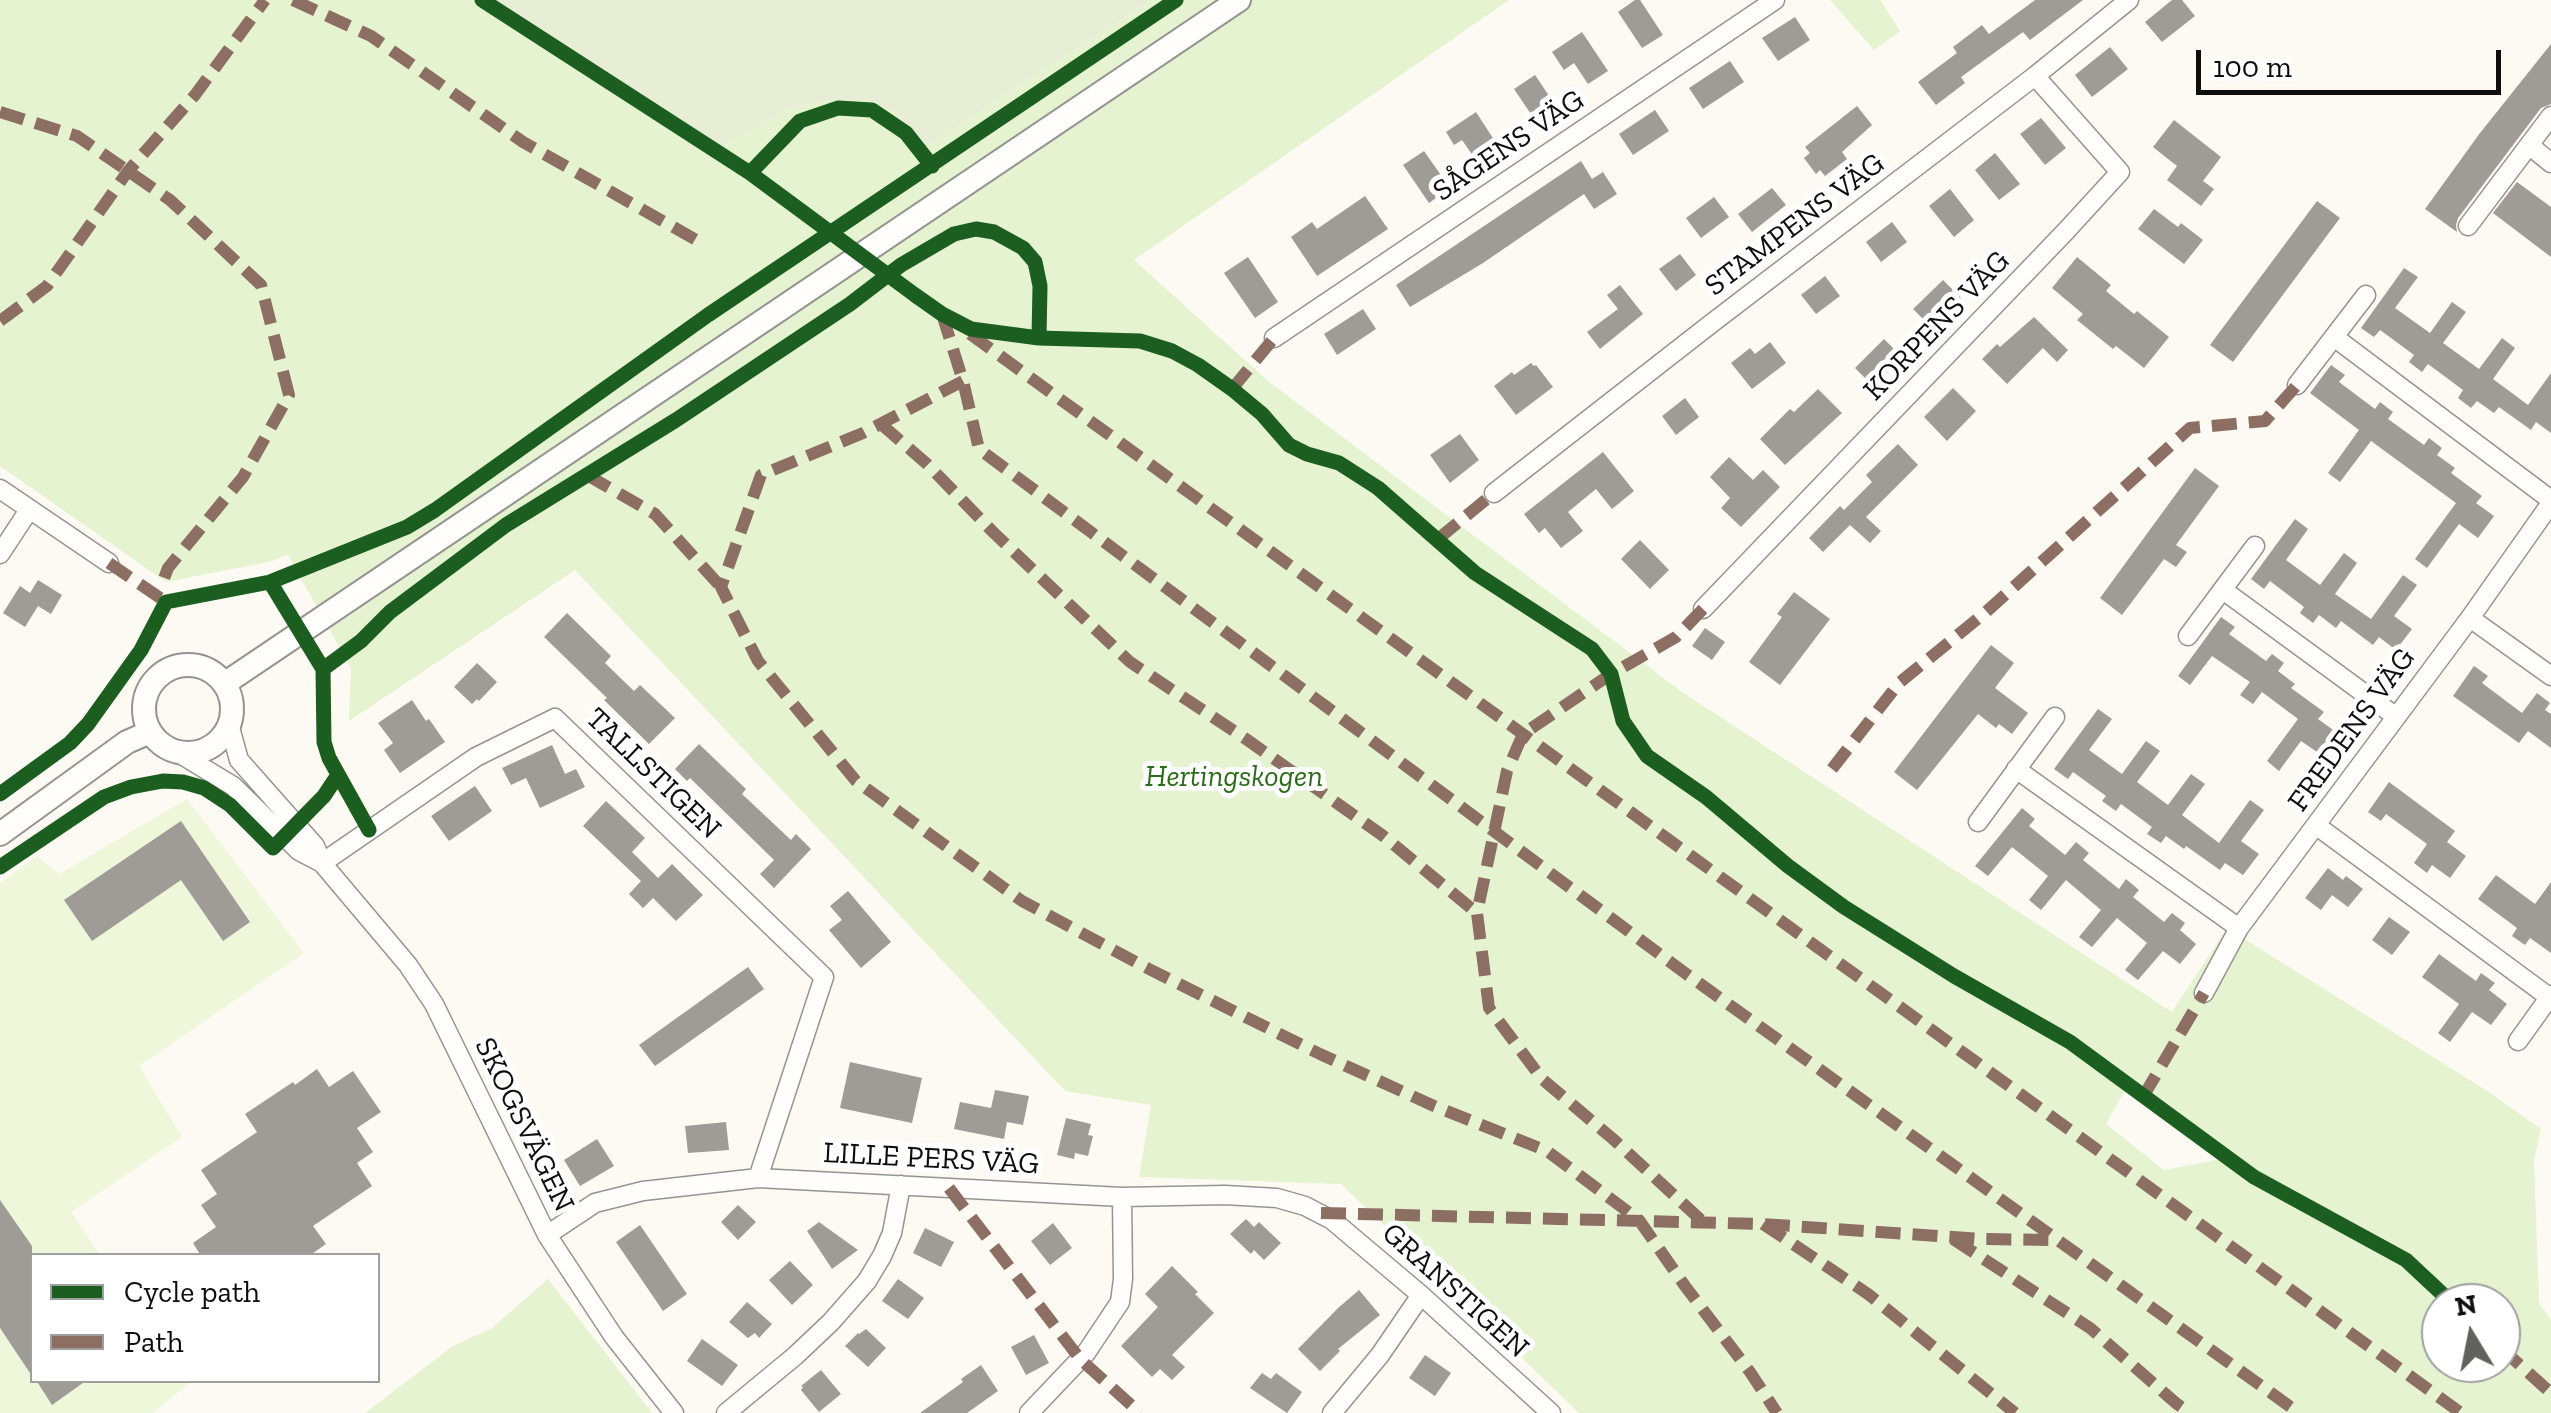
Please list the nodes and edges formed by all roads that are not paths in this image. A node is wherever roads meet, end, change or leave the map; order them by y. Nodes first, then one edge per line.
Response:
1 (1239, 0) edge
2 (1775, 0) edge
3 (2129, 0) edge
4 (2036, 76) junction
5 (2551, 116) edge
6 (2529, 146) junction
7 (2551, 162) edge
8 (2468, 226) dead end
9 (2366, 295) dead end
10 (2334, 337) junction
11 (1274, 338) dead end
12 (2297, 385) dead end
13 (0, 489) edge
14 (1494, 493) dead end
15 (2551, 502) edge
16 (30, 510) junction
17 (2255, 546) dead end
18 (0, 554) edge
19 (109, 563) dead end
20 (2223, 590) junction
21 (1703, 609) dead end
22 (2470, 618) junction
23 (2188, 636) dead end
24 (2551, 676) edge
25 (224, 684) junction
26 (2395, 716) junction
27 (2055, 718) dead end
28 (229, 724) junction
29 (150, 732) junction
30 (177, 752) junction
31 (2016, 769) junction
32 (1978, 822) dead end
33 (2317, 826) junction
34 (0, 834) edge
35 (322, 863) junction
36 (2239, 928) junction
37 (2204, 993) dead end
38 (2550, 996) edge
39 (2518, 1041) dead end
40 (758, 1178) junction
41 (900, 1185) junction
42 (1122, 1197) junction
43 (1321, 1213) joint
44 (548, 1234) junction
45 (1421, 1295) junction
46 (674, 1413) edge
47 (726, 1413) edge
48 (1029, 1413) edge
49 (1332, 1413) edge
50 (1551, 1413) edge

1 - 25 street
2 - 11 street, SÅGENS VÄG
3 - 4 street, STAMPENS VÄG
4 - 14 street, STAMPENS VÄG
4 - 21 street, KORPENS VÄG
5 - 6 street
6 - 7 street
6 - 8 street
9 - 10 street
10 - 12 street
10 - 15 street
13 - 16 street
15 - 22 street, FREDENS VÄG
16 - 18 street
16 - 19 street
17 - 20 street
20 - 23 street
20 - 26 street
22 - 24 street
22 - 26 street, FREDENS VÄG
25 - 28 street
25 - 29 street
26 - 33 street, FREDENS VÄG
27 - 31 street
28 - 30 street
28 - 35 street, SKOGSVÄGEN
29 - 30 street
29 - 34 street
30 - 35 street, SKOGSVÄGEN
31 - 32 street
31 - 36 street
33 - 36 street, FREDENS VÄG
33 - 38 street
35 - 40 street, TALLSTIGEN
35 - 44 street, SKOGSVÄGEN
36 - 37 street, FREDENS VÄG
38 - 39 street
40 - 41 street, LILLE PERS VÄG
40 - 44 street, LILLE PERS VÄG
41 - 42 street, LILLE PERS VÄG
41 - 47 street
42 - 43 street, LILLE PERS VÄG
42 - 48 street
43 - 45 street, GRANSTIGEN
44 - 46 street, SKOGSVÄGEN
45 - 49 street
45 - 50 street, GRANSTIGEN

